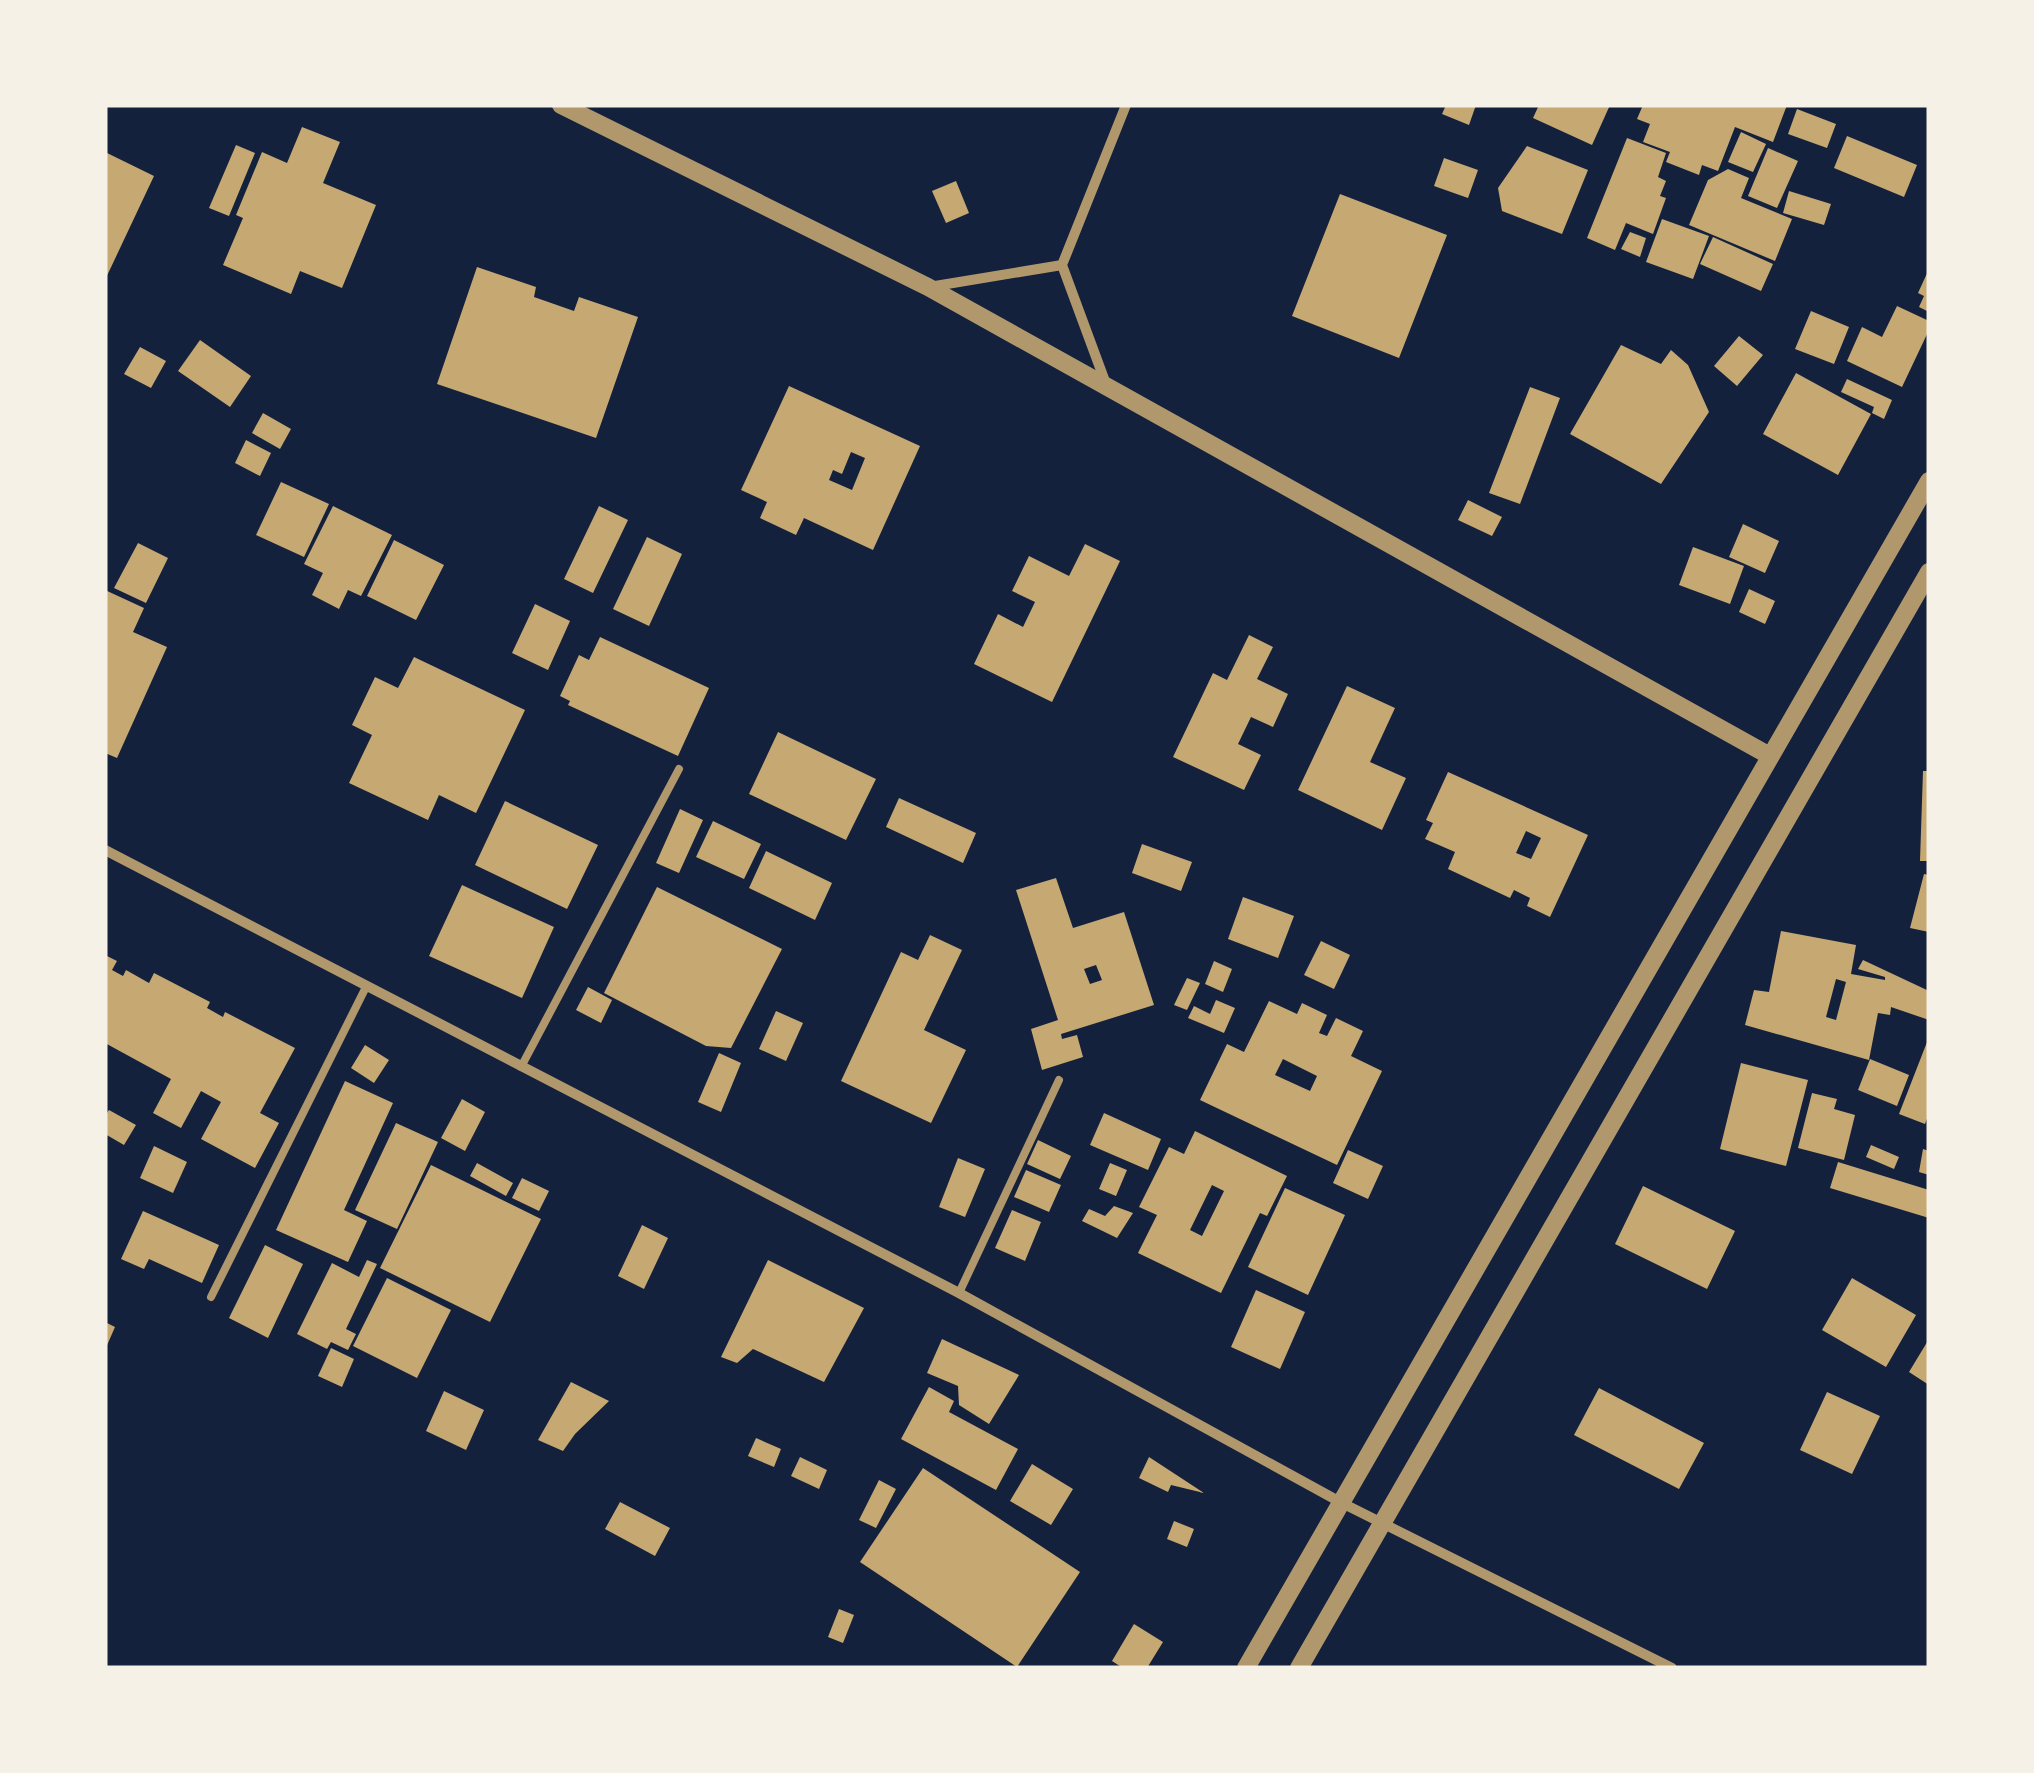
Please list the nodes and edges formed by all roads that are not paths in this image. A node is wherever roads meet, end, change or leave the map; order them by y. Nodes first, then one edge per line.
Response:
1 (561, 105) edge
2 (1126, 105) edge
3 (1062, 265) junction
4 (928, 287) junction
5 (1106, 384) junction
6 (1929, 480) edge
7 (1929, 572) edge
8 (1770, 756) junction
9 (679, 768) dead end
10 (105, 850) edge
11 (366, 987) junction
12 (521, 1067) junction
13 (1060, 1080) dead end
14 (959, 1293) junction
15 (211, 1298) dead end
16 (1342, 1503) junction
17 (1384, 1524) junction
18 (1246, 1668) edge
19 (1299, 1668) edge
20 (1672, 1668) edge

1 - 4 street
2 - 3 street
3 - 4 street
3 - 5 street
4 - 5 street
5 - 8 street
6 - 8 street
7 - 17 street
8 - 16 street
9 - 12 lane
10 - 11 street
11 - 12 street
11 - 15 lane
12 - 14 street
13 - 14 lane
14 - 16 street
16 - 17 street
16 - 18 street
17 - 19 street
17 - 20 street

